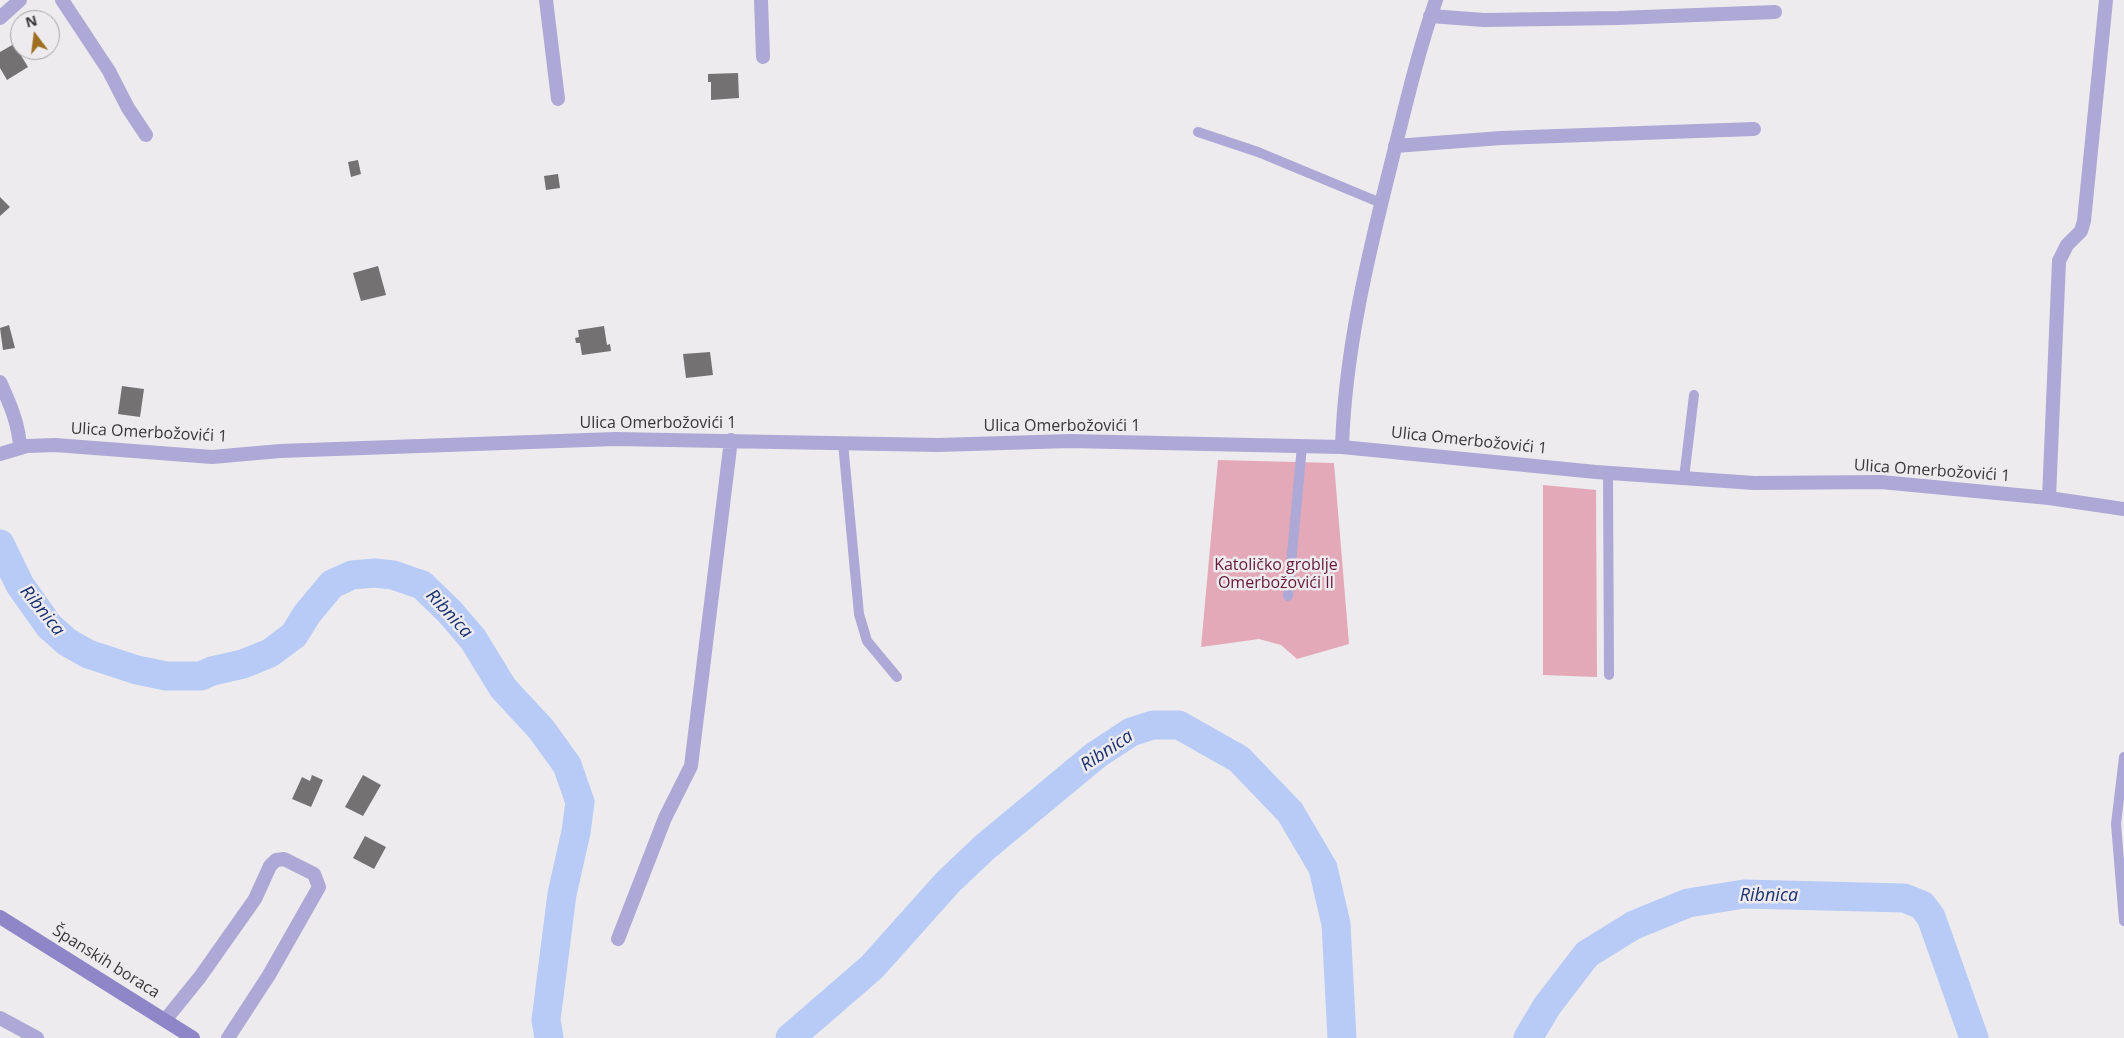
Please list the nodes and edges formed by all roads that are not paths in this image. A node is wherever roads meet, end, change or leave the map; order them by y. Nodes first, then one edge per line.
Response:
1 (20, 0) edge
2 (62, 0) edge
3 (546, 0) edge
4 (761, 0) edge
5 (1436, 0) edge
6 (2106, 0) edge
7 (1774, 12) dead end
8 (1430, 16) junction
9 (0, 18) edge
10 (764, 57) dead end
11 (558, 99) dead end
12 (1754, 129) dead end
13 (1198, 132) dead end
14 (146, 136) dead end
15 (1395, 146) junction
16 (1381, 203) junction
17 (0, 382) edge
18 (1694, 394) dead end
19 (731, 440) junction
20 (843, 443) junction
21 (1302, 446) junction
22 (1342, 447) junction
23 (20, 448) junction
24 (3, 453) edge
25 (1608, 472) junction
26 (1684, 478) junction
27 (2049, 498) junction
28 (2124, 509) edge
29 (1288, 596) dead end
30 (1609, 675) dead end
31 (897, 677) dead end
32 (2124, 757) edge
33 (0, 916) edge
34 (2124, 921) edge
35 (618, 939) dead end
36 (0, 1018) edge
37 (166, 1019) junction
38 (37, 1038) edge
39 (193, 1038) edge
40 (228, 1038) edge

1 - 9 street
2 - 14 street
3 - 11 street
4 - 10 street
5 - 8 street
6 - 27 street
7 - 8 street
8 - 15 street
12 - 15 street
13 - 16 lane
15 - 16 street
16 - 22 street
17 - 23 street
18 - 26 lane
19 - 20 street, Ulica Omerbožovići 1
19 - 23 street, Ulica Omerbožovići 1
19 - 35 street
20 - 21 street, Ulica Omerbožovići 1
20 - 31 lane
21 - 22 street, Ulica Omerbožovići 1
21 - 29 lane
22 - 25 street, Ulica Omerbožovići 1
23 - 24 street, Ulica Omerbožovići 1
25 - 26 street, Ulica Omerbožovići 1
25 - 30 lane
26 - 27 street, Ulica Omerbožovići 1
27 - 28 street, Ulica Omerbožovići 1
32 - 34 lane
33 - 37 main road, Španskih boraca
36 - 38 street
37 - 39 main road, Španskih boraca
37 - 40 street

